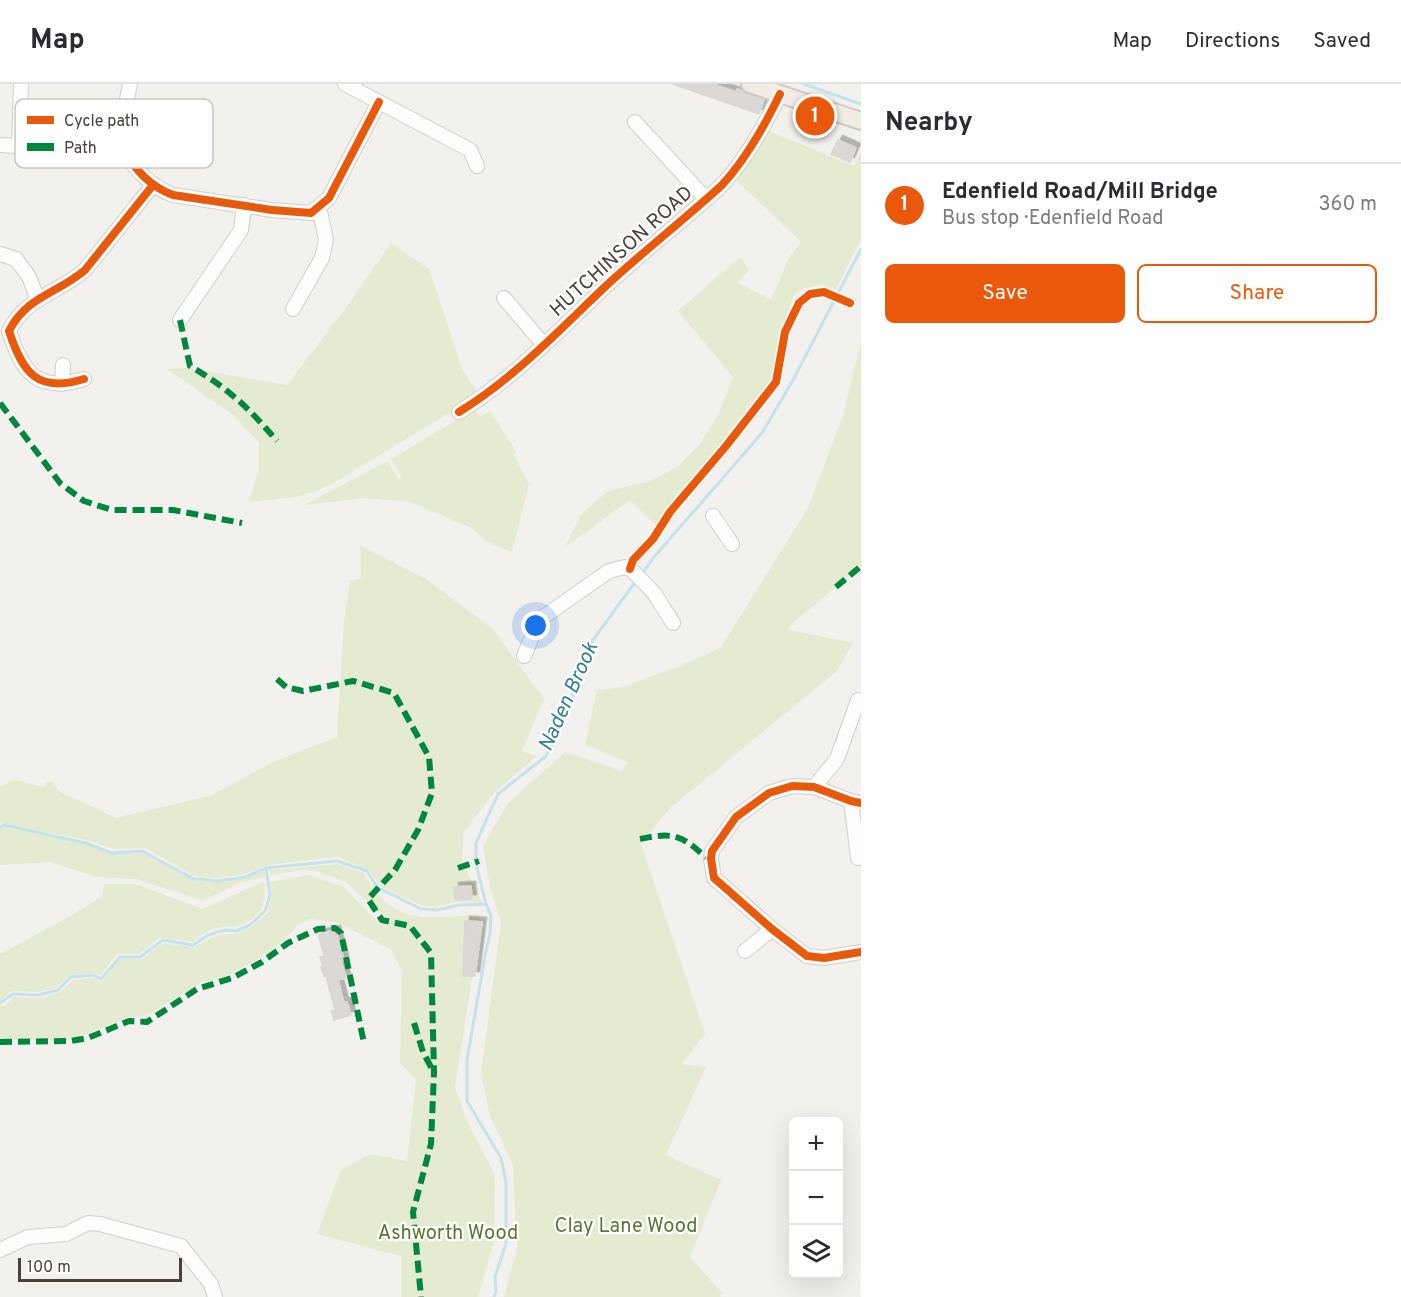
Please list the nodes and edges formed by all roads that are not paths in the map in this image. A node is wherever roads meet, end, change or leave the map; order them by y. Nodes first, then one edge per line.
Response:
1 (21, 84) edge
2 (130, 84) edge
3 (345, 84) edge
4 (750, 84) edge
5 (780, 94) junction
6 (21, 99) edge
7 (127, 99) edge
8 (380, 102) junction
9 (861, 121) edge
10 (635, 122) dead end
11 (0, 145) edge
12 (15, 146) edge
13 (477, 166) dead end
14 (136, 168) edge
15 (153, 185) junction
16 (706, 199) junction
17 (244, 205) junction
18 (319, 207) junction
19 (0, 254) edge
20 (293, 279) dead end
21 (306, 287) junction
22 (504, 298) dead end
23 (38, 300) junction
24 (293, 309) dead end
25 (181, 312) dead end
26 (544, 345) junction
27 (63, 365) dead end
28 (84, 379) dead end
29 (62, 384) junction
30 (459, 412) dead end
31 (713, 516) dead end
32 (732, 544) dead end
33 (673, 623) dead end
34 (524, 656) dead end
35 (858, 700) dead end
36 (814, 787) junction
37 (856, 802) edge
38 (858, 858) dead end
39 (772, 929) junction
40 (745, 951) dead end
41 (861, 952) edge
42 (0, 1250) edge
43 (215, 1297) edge

1 - 6 street
2 - 7 street
3 - 8 street
4 - 5 main road
5 - 9 main road
5 - 16 street, HUTCHINSON ROAD
8 - 13 street
8 - 18 street
10 - 16 street
11 - 12 street
14 - 15 street
15 - 17 street
15 - 23 street
16 - 26 street, HUTCHINSON ROAD
17 - 18 street
17 - 25 street
18 - 21 street
19 - 23 street
20 - 21 street
21 - 24 street
22 - 26 street
23 - 29 street
26 - 30 street, HUTCHINSON ROAD
27 - 29 street
28 - 29 street
31 - 32 street
33 - 34 street
35 - 36 street
36 - 37 street
36 - 39 street
37 - 38 street
39 - 40 street
39 - 41 street
42 - 43 street

